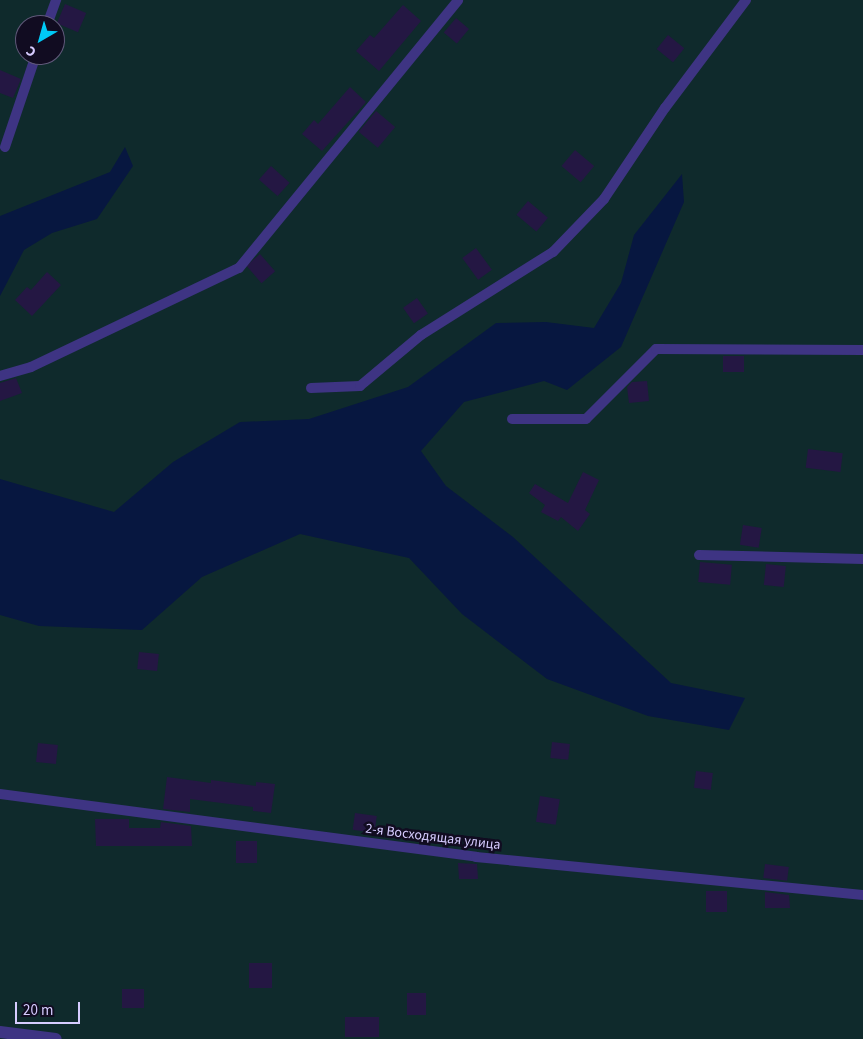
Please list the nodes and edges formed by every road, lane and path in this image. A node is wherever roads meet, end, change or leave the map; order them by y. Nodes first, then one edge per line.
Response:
1 (56, 0) edge
2 (458, 0) edge
3 (746, 0) edge
4 (51, 15) edge
5 (33, 65) edge
6 (5, 147) dead end
7 (863, 350) edge
8 (0, 376) edge
9 (311, 388) dead end
10 (512, 419) dead end
11 (698, 555) dead end
12 (863, 559) edge
13 (0, 794) edge
14 (863, 896) edge
15 (0, 1032) edge
16 (56, 1039) edge

1 - 4 lane
2 - 8 lane
3 - 9 lane
5 - 6 lane
7 - 10 lane
11 - 12 lane
13 - 14 lane, 2-я Восходящая улица
15 - 16 street

